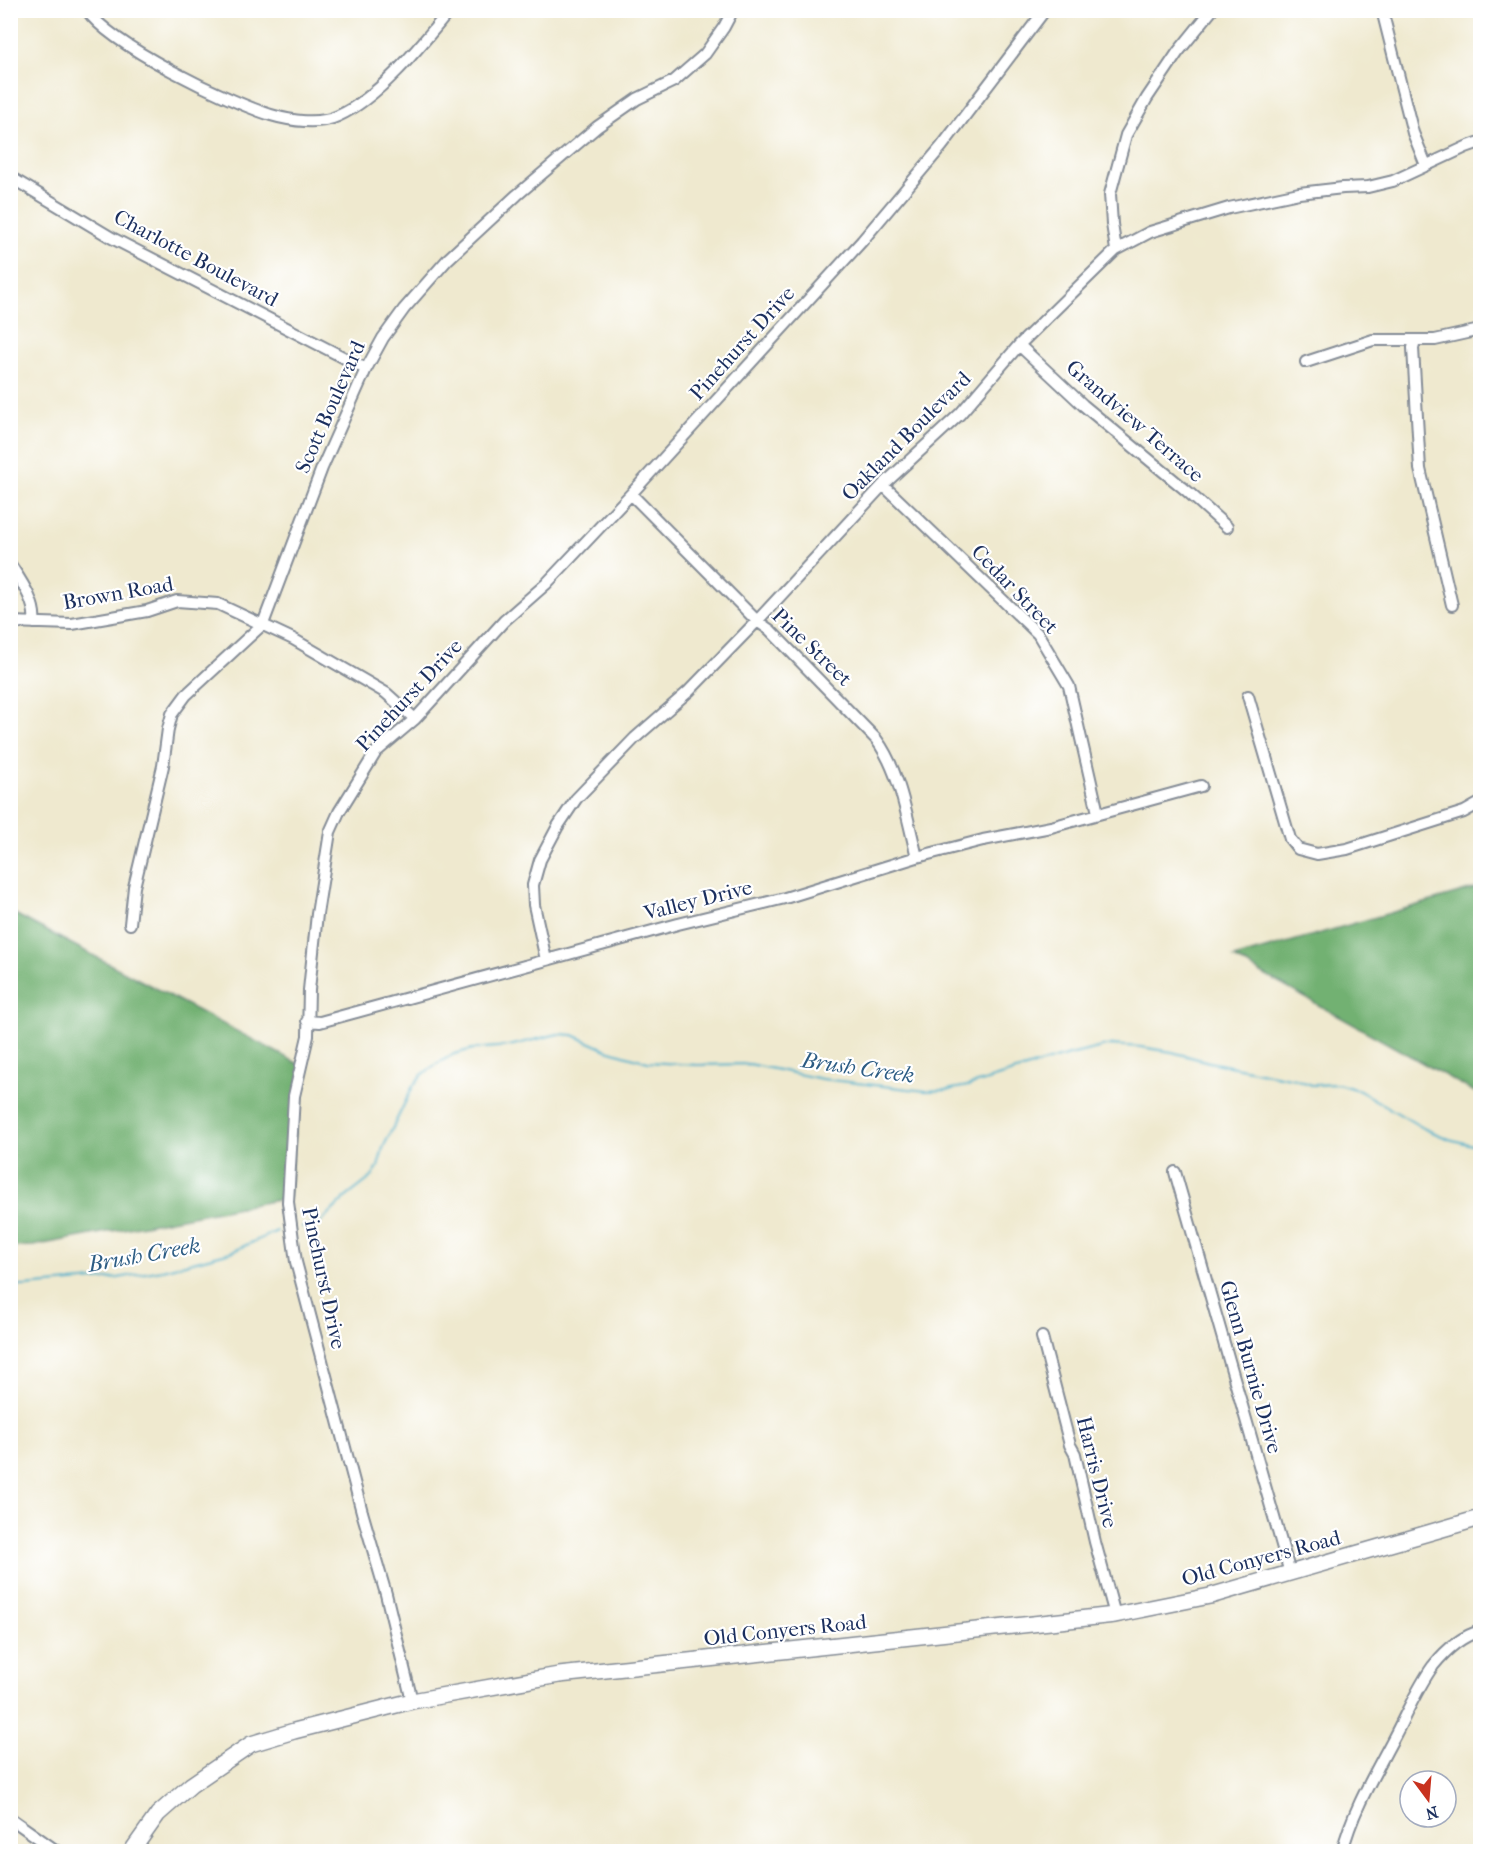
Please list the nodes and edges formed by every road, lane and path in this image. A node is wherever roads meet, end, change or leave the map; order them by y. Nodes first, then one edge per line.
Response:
1 (87, 10) edge
2 (450, 10) edge
3 (733, 10) edge
4 (1045, 10) edge
5 (1212, 10) edge
6 (1382, 10) edge
7 (1480, 142) edge
8 (1426, 165) junction
9 (10, 177) edge
10 (1116, 250) junction
11 (1480, 330) edge
12 (1415, 340) junction
13 (1019, 345) junction
14 (1305, 362) dead end
15 (366, 369) junction
16 (883, 485) junction
17 (631, 494) junction
18 (1227, 527) dead end
19 (10, 564) edge
20 (1452, 605) dead end
21 (757, 621) junction
22 (10, 622) edge
23 (34, 623) junction
24 (263, 624) junction
25 (1248, 696) dead end
26 (415, 719) junction
27 (1201, 786) dead end
28 (1480, 803) edge
29 (1098, 813) junction
30 (917, 857) junction
31 (130, 924) dead end
32 (546, 960) junction
33 (307, 1021) junction
34 (1175, 1172) dead end
35 (1042, 1337) dead end
36 (1480, 1518) edge
37 (1290, 1573) junction
38 (1115, 1615) junction
39 (1480, 1631) edge
40 (412, 1701) junction
41 (10, 1818) edge
42 (58, 1851) edge
43 (131, 1851) edge
44 (1342, 1851) edge

1 - 2 street
3 - 15 street, Scott Boulevard
4 - 17 street, Pinehurst Drive
5 - 10 street
6 - 8 street
7 - 8 street, Oakland Boulevard
8 - 10 street, Oakland Boulevard
9 - 15 street, Charlotte Boulevard
10 - 13 street, Oakland Boulevard
11 - 12 street
12 - 14 street
12 - 20 street
13 - 16 street, Oakland Boulevard
13 - 18 street, Grandview Terrace
15 - 24 street, Scott Boulevard
16 - 21 street, Oakland Boulevard
16 - 29 street, Cedar Street
17 - 21 street, Pine Street
17 - 26 street, Pinehurst Drive
19 - 23 street
21 - 30 street, Pine Street
21 - 32 street, Oakland Boulevard
22 - 23 street, Brown Road
23 - 24 street, Brown Road
24 - 26 street, Brown Road
24 - 31 street, Scott Boulevard
25 - 28 street
26 - 33 street, Pinehurst Drive
27 - 29 street, Valley Drive
29 - 30 street, Valley Drive
30 - 32 street, Valley Drive
32 - 33 street, Valley Drive
33 - 40 street, Pinehurst Drive
34 - 37 street, Glenn Burnie Drive
35 - 38 street, Harris Drive
36 - 37 street, Old Conyers Road
37 - 38 street, Old Conyers Road
38 - 40 street, Old Conyers Road
39 - 44 street
40 - 43 street, Old Conyers Road
41 - 42 street

